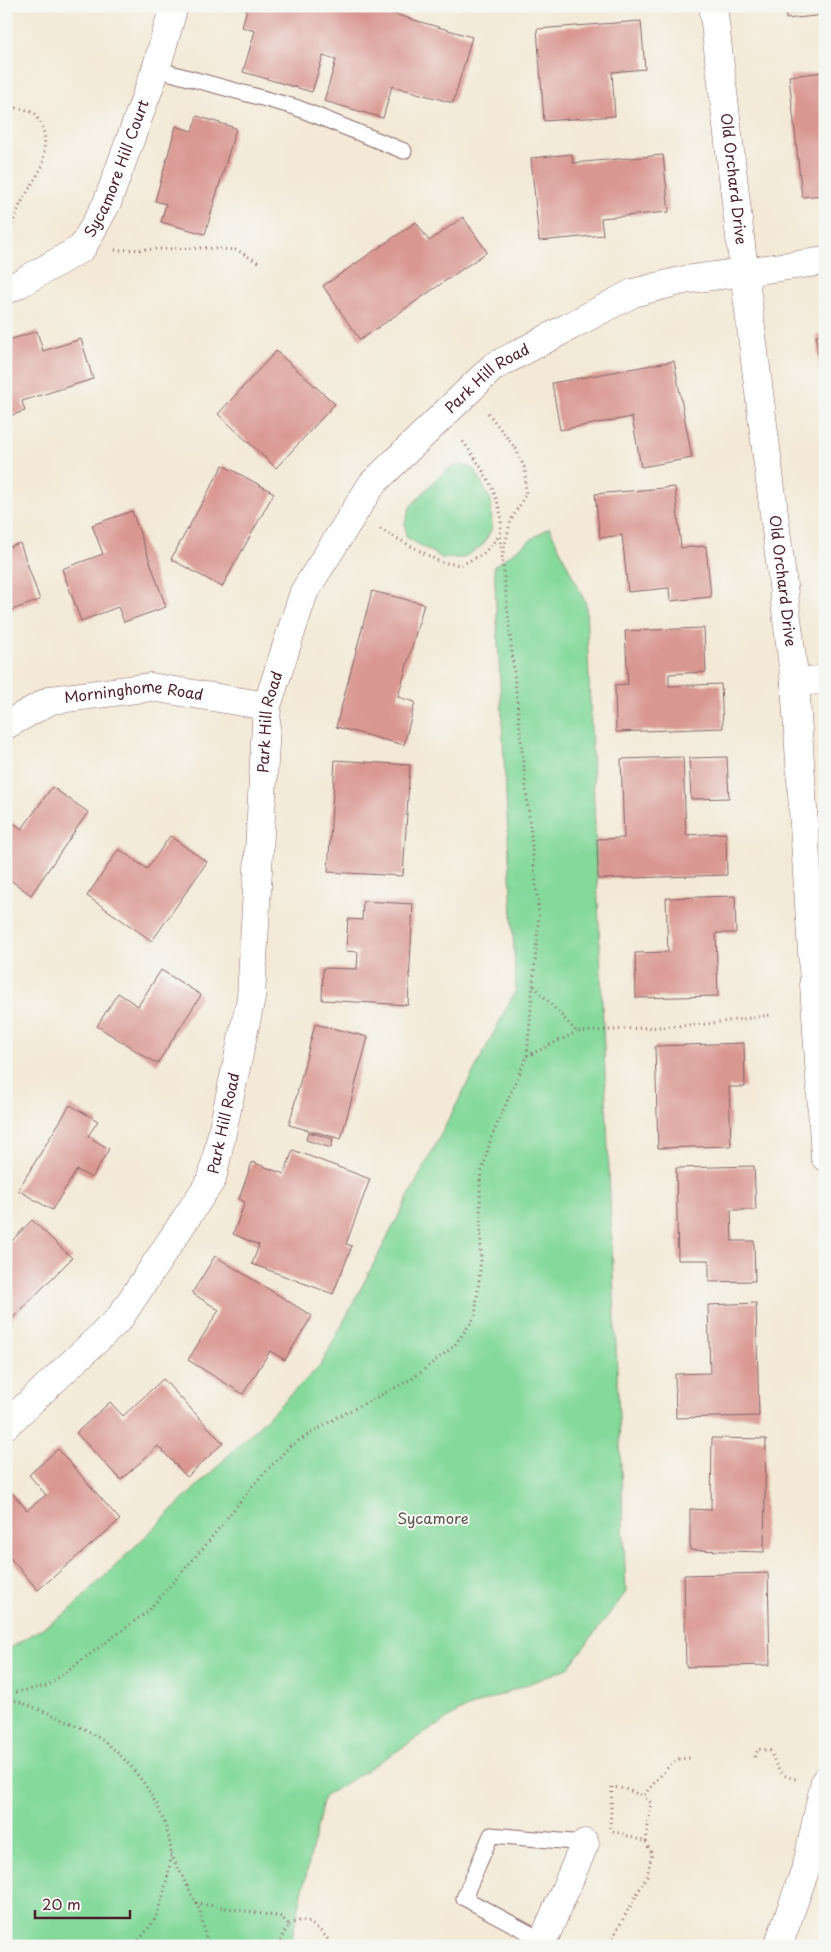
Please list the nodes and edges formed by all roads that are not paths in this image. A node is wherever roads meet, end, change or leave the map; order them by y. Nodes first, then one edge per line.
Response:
1 (174, 6) edge
2 (713, 6) edge
3 (156, 69) junction
4 (404, 151) dead end
5 (825, 261) edge
6 (744, 271) junction
7 (6, 290) edge
8 (825, 679) edge
9 (795, 683) junction
10 (267, 706) junction
11 (6, 725) edge
12 (822, 1072) edge
13 (825, 1156) edge
14 (6, 1425) edge
15 (824, 1783) edge
16 (585, 1843) joint
17 (816, 1868) edge
18 (542, 1943) edge
19 (778, 1946) edge

1 - 3 street, Sycamore Hill Court
2 - 6 street, Old Orchard Drive
3 - 4 lane
3 - 7 street, Sycamore Hill Court
5 - 6 street, Park Hill Road
6 - 9 street, Old Orchard Drive
6 - 10 street, Park Hill Road
8 - 9 street
9 - 12 street, Old Orchard Drive
10 - 11 street, Morninghome Road
10 - 14 street, Park Hill Road
12 - 13 street, Old Orchard Drive
15 - 17 street
16 - 18 street
16 - 18 lane
17 - 19 street

